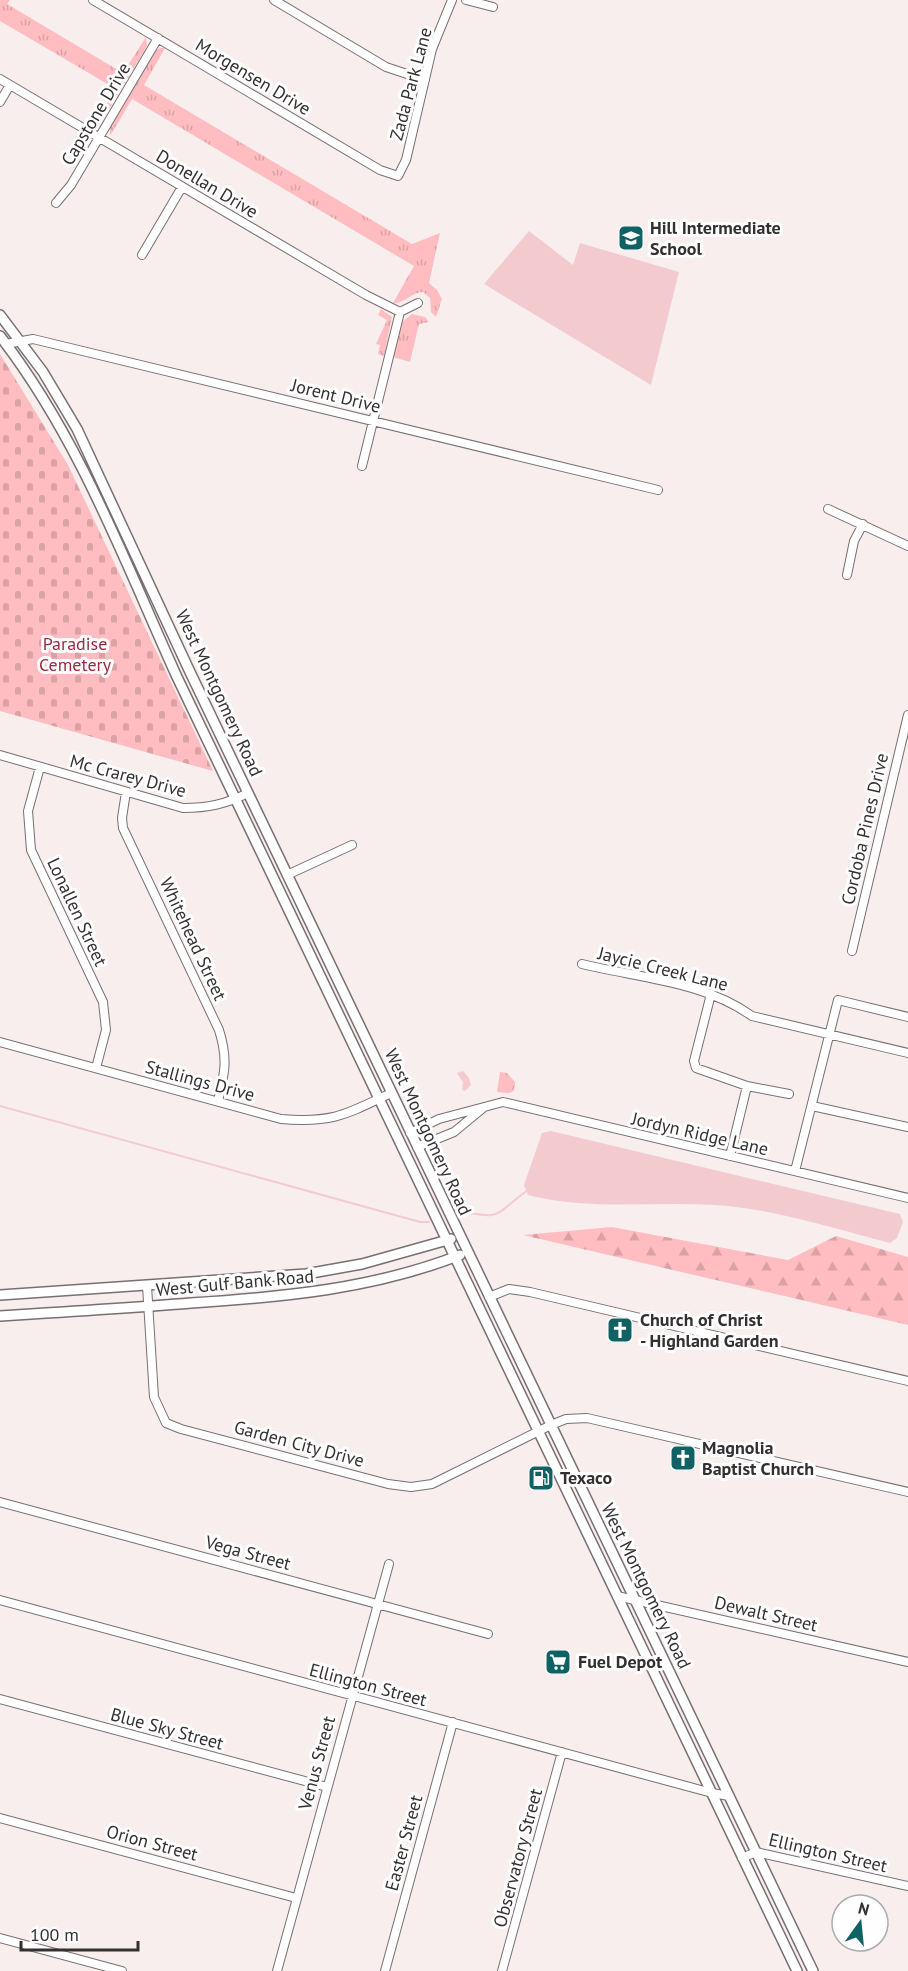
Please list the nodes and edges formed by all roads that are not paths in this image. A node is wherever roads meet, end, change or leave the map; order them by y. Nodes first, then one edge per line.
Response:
1 (93, 0) edge
2 (274, 0) edge
3 (452, 0) edge
4 (466, 0) edge
5 (494, 7) dead end
6 (158, 38) junction
7 (0, 79) edge
8 (425, 80) junction
9 (10, 85) junction
10 (0, 102) edge
11 (99, 137) junction
12 (398, 176) joint
13 (182, 187) junction
14 (56, 203) dead end
15 (142, 255) dead end
16 (418, 303) dead end
17 (400, 312) junction
18 (0, 315) edge
19 (3, 340) edge
20 (20, 341) junction
21 (373, 420) junction
22 (362, 466) dead end
23 (658, 490) dead end
24 (828, 509) dead end
25 (862, 524) junction
26 (908, 546) edge
27 (847, 575) dead end
28 (908, 715) edge
29 (0, 756) edge
30 (40, 767) junction
31 (126, 792) junction
32 (248, 793) junction
33 (236, 799) junction
34 (352, 844) dead end
35 (287, 875) junction
36 (852, 951) dead end
37 (582, 964) dead end
38 (711, 994) junction
39 (908, 1017) edge
40 (830, 1034) junction
41 (0, 1042) edge
42 (908, 1053) edge
43 (96, 1068) junction
44 (747, 1086) junction
45 (391, 1093) junction
46 (789, 1094) dead end
47 (379, 1098) junction
48 (218, 1101) junction
49 (486, 1106) junction
50 (812, 1106) junction
51 (908, 1127) edge
52 (410, 1133) junction
53 (417, 1147) junction
54 (730, 1156) junction
55 (795, 1171) junction
56 (908, 1198) edge
57 (459, 1236) junction
58 (447, 1240) junction
59 (467, 1252) junction
60 (455, 1257) junction
61 (306, 1274) junction
62 (147, 1286) junction
63 (16, 1294) junction
64 (308, 1294) junction
65 (0, 1295) edge
66 (489, 1297) junction
67 (148, 1306) junction
68 (17, 1315) junction
69 (0, 1316) edge
70 (908, 1381) edge
71 (551, 1425) junction
72 (539, 1431) junction
73 (908, 1492) edge
74 (0, 1502) edge
75 (389, 1564) dead end
76 (617, 1596) junction
77 (0, 1600) edge
78 (634, 1600) junction
79 (378, 1603) junction
80 (488, 1634) dead end
81 (908, 1662) edge
82 (351, 1696) junction
83 (0, 1700) edge
84 (453, 1722) junction
85 (562, 1752) junction
86 (327, 1787) junction
87 (712, 1793) junction
88 (729, 1796) junction
89 (0, 1818) edge
90 (756, 1852) junction
91 (742, 1858) junction
92 (908, 1887) edge
93 (296, 1898) junction
94 (0, 1938) edge
95 (122, 1971) edge
96 (277, 1971) edge
97 (385, 1971) edge
98 (502, 1971) edge
99 (797, 1971) edge
100 (813, 1971) edge

1 - 6 street, Morgensen Drive
2 - 8 street
3 - 8 street, Zada Park Lane
4 - 5 street
6 - 11 street, Capstone Drive
6 - 12 street, Morgensen Drive
7 - 9 street, Donellan Drive
8 - 12 street, Zada Park Lane
9 - 10 street
9 - 11 street, Donellan Drive
11 - 13 street, Donellan Drive
11 - 14 street, Capstone Drive
13 - 15 street
13 - 17 street, Donellan Drive
16 - 17 street
17 - 21 street
18 - 20 main road, West Montgomery Road
19 - 20 street, Jorent Drive
19 - 33 main road, West Montgomery Road
20 - 21 street, Jorent Drive
20 - 32 main road, West Montgomery Road
21 - 22 street
21 - 23 street, Jorent Drive
24 - 25 street
25 - 26 street
25 - 27 street
28 - 36 street, Cordoba Pines Drive
29 - 30 street, Mc Crarey Drive
30 - 31 street, Mc Crarey Drive
30 - 43 street, Lonallen Street
31 - 33 street, Mc Crarey Drive
31 - 48 street, Whitehead Street
32 - 33 street, Mc Crarey Drive
32 - 35 main road, West Montgomery Road
33 - 47 main road, West Montgomery Road
34 - 35 street
35 - 45 main road, West Montgomery Road
37 - 38 street, Jaycie Creek Lane
38 - 40 street, Jaycie Creek Lane
38 - 44 street
39 - 40 street
40 - 42 street, Jaycie Creek Lane
40 - 50 street
41 - 43 street, Stallings Drive
43 - 48 street, Stallings Drive
44 - 46 street
44 - 54 street
45 - 47 street, Stallings Drive
45 - 52 main road, West Montgomery Road
47 - 48 street, Stallings Drive
47 - 58 main road, West Montgomery Road
49 - 52 street, Jordyn Ridge Lane
49 - 53 street
49 - 54 street, Jordyn Ridge Lane
50 - 51 street
50 - 55 street
52 - 53 main road, West Montgomery Road
53 - 57 main road, West Montgomery Road
54 - 55 street, Jordyn Ridge Lane
55 - 56 street, Jordyn Ridge Lane
57 - 58 main road, West Gulf Bank Road
57 - 59 main road, West Montgomery Road
58 - 60 main road, West Montgomery Road
58 - 61 main road, West Gulf Bank Road
59 - 60 main road, West Gulf Bank Road
59 - 66 main road, West Montgomery Road
60 - 64 main road, West Gulf Bank Road
60 - 72 main road, West Montgomery Road
61 - 62 main road, West Gulf Bank Road
61 - 64 main road
62 - 63 main road, West Gulf Bank Road
62 - 67 street, Garden City Drive
63 - 65 main road, West Gulf Bank Road
63 - 68 main road
64 - 67 main road, West Gulf Bank Road
66 - 70 street
66 - 71 main road, West Montgomery Road
67 - 68 main road, West Gulf Bank Road
67 - 72 street, Garden City Drive
68 - 69 main road, West Gulf Bank Road
71 - 72 street, Garden City Drive
71 - 73 street, Garden City Drive
71 - 78 main road, West Montgomery Road
72 - 76 main road, West Montgomery Road
74 - 79 street, Vega Street
75 - 79 street, Venus Street
76 - 78 street, Dewalt Street
76 - 87 main road, West Montgomery Road
77 - 82 street, Ellington Street
78 - 81 street, Dewalt Street
78 - 88 main road, West Montgomery Road
79 - 80 street, Vega Street
79 - 82 street, Venus Street
82 - 84 street, Ellington Street
82 - 86 street, Venus Street
83 - 86 street, Blue Sky Street
84 - 85 street, Ellington Street
84 - 97 street, Easter Street
85 - 87 street, Ellington Street
85 - 98 street, Observatory Street
86 - 93 street, Venus Street
87 - 88 street, Ellington Street
87 - 91 main road, West Montgomery Road
88 - 90 main road, West Montgomery Road
89 - 93 street, Orion Street
90 - 91 street, Ellington Street
90 - 92 street, Ellington Street
90 - 100 main road, West Montgomery Road
91 - 99 main road, West Montgomery Road
93 - 96 street, Venus Street
94 - 95 street

